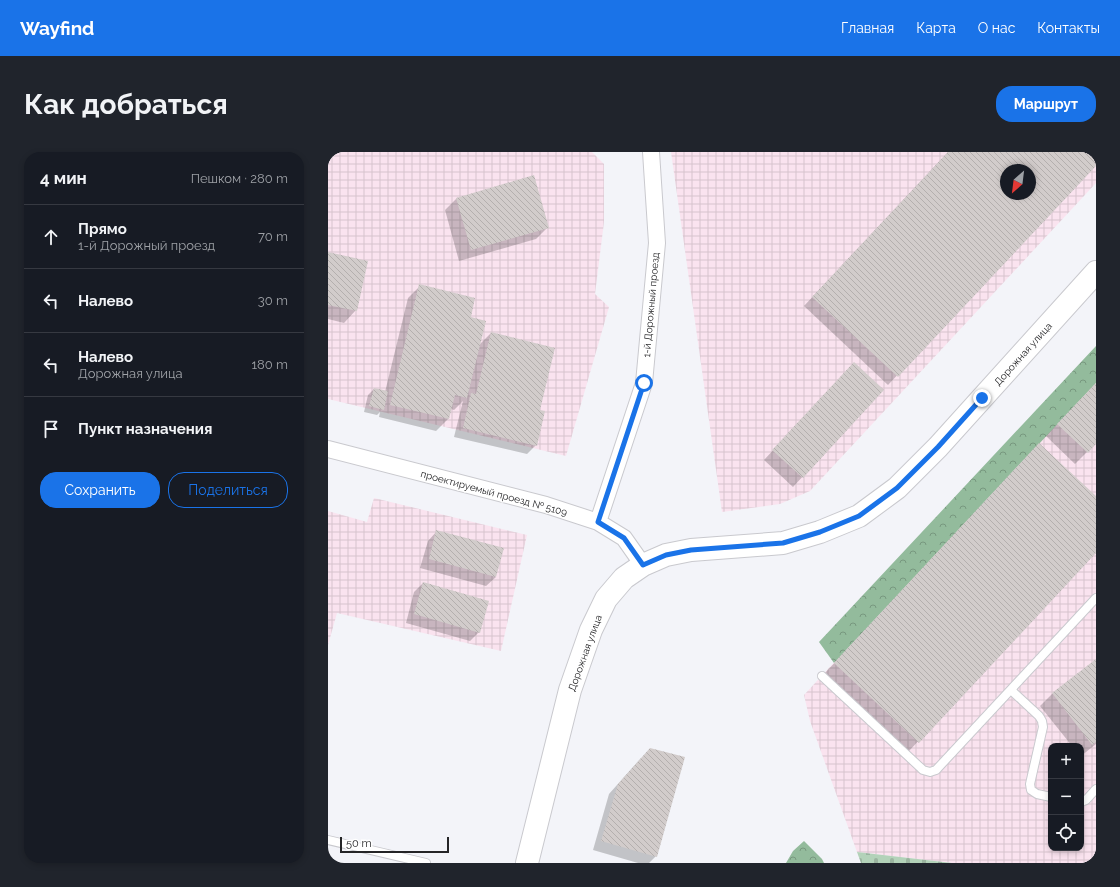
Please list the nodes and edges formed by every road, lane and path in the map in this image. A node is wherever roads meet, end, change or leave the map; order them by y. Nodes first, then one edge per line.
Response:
1 (651, 152) edge
2 (1096, 272) edge
3 (328, 449) edge
4 (598, 522) junction
5 (643, 565) junction
6 (1096, 598) edge
7 (822, 676) dead end
8 (1011, 690) junction
9 (1096, 789) edge
10 (1048, 796) edge
11 (1084, 801) edge
12 (328, 840) edge
13 (426, 863) edge
14 (527, 863) edge

1 - 4 street, 1-й Дорожный проезд
2 - 5 main road, Дорожная улица
3 - 4 street, проектируемый проезд № 5109
4 - 5 street, проектируемый проезд № 5109
5 - 14 main road, Дорожная улица
6 - 8 lane
7 - 8 lane
8 - 10 lane
9 - 11 lane
12 - 13 lane

